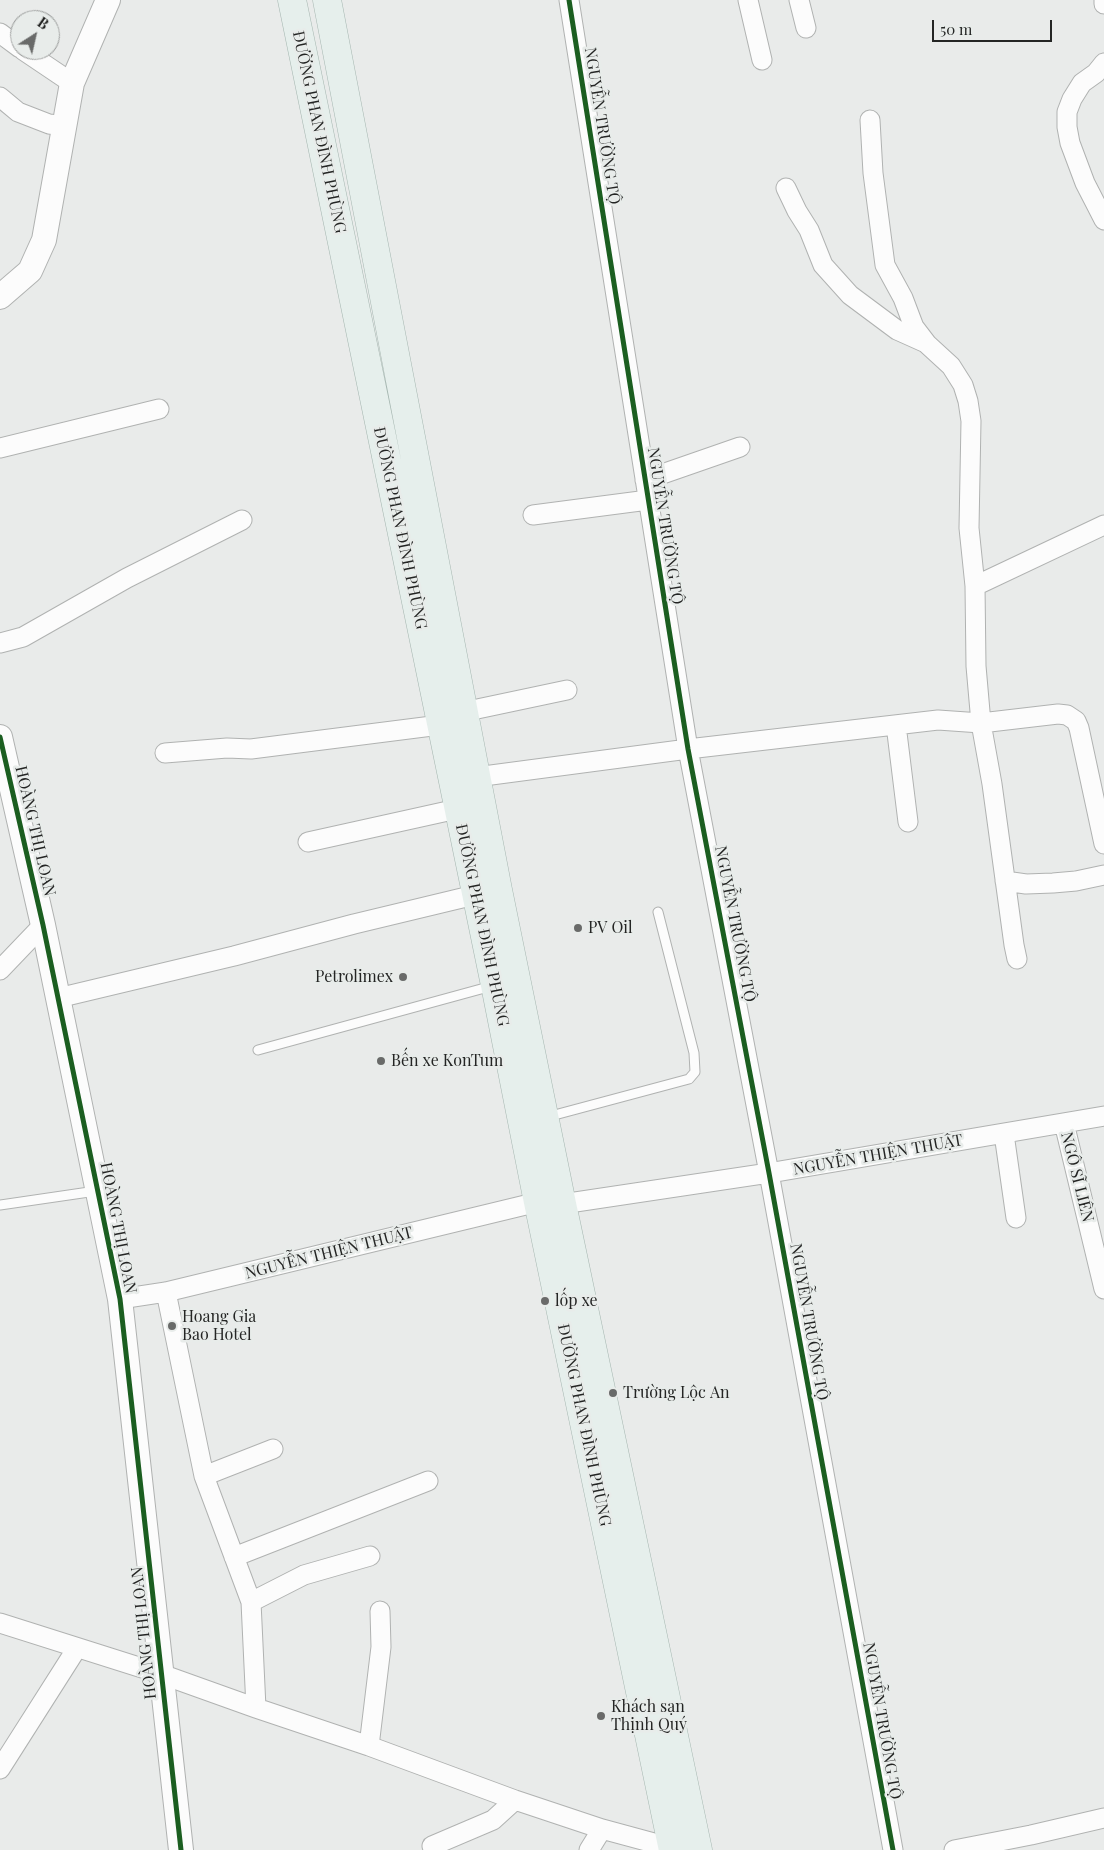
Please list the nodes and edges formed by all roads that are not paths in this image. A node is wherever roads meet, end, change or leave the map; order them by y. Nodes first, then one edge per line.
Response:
1 (108, 0) edge
2 (292, 0) edge
3 (327, 0) edge
4 (569, 0) edge
5 (748, 0) edge
6 (799, 0) edge
7 (1104, 0) edge
8 (1104, 4) edge
9 (806, 28) dead end
10 (38, 60) edge
11 (762, 60) dead end
12 (1104, 63) edge
13 (72, 83) junction
14 (0, 98) edge
15 (870, 120) dead end
16 (65, 126) junction
17 (786, 188) dead end
18 (1104, 220) edge
19 (0, 297) edge
20 (927, 344) junction
21 (159, 409) dead end
22 (740, 447) dead end
23 (0, 448) edge
24 (645, 480) junction
25 (648, 500) junction
26 (533, 515) dead end
27 (242, 520) dead end
28 (1104, 525) edge
29 (975, 586) junction
30 (0, 643) edge
31 (566, 690) dead end
32 (452, 719) junction
33 (981, 723) junction
34 (896, 725) junction
35 (0, 737) edge
36 (688, 749) junction
37 (165, 753) dead end
38 (476, 777) junction
39 (457, 809) junction
40 (908, 822) dead end
41 (308, 842) dead end
42 (1104, 844) edge
43 (1104, 875) edge
44 (1005, 881) junction
45 (486, 892) junction
46 (658, 912) dead end
47 (43, 925) junction
48 (1017, 959) dead end
49 (0, 970) edge
50 (506, 984) junction
51 (58, 998) junction
52 (258, 1050) dead end
53 (1104, 1116) edge
54 (544, 1117) junction
55 (1064, 1123) junction
56 (1004, 1134) junction
57 (769, 1173) junction
58 (98, 1191) junction
59 (550, 1203) junction
60 (0, 1205) edge
61 (1016, 1218) dead end
62 (1104, 1289) edge
63 (166, 1292) junction
64 (120, 1299) junction
65 (273, 1449) dead end
66 (204, 1476) junction
67 (428, 1481) dead end
68 (370, 1556) dead end
69 (234, 1557) junction
70 (251, 1602) junction
71 (380, 1611) dead end
72 (0, 1623) edge
73 (77, 1648) junction
74 (161, 1674) junction
75 (256, 1708) junction
76 (369, 1746) junction
77 (0, 1769) edge
78 (515, 1800) junction
79 (1104, 1818) edge
80 (602, 1829) junction
81 (1032, 1843) edge
82 (432, 1846) dead end
83 (685, 1848) edge
84 (181, 1850) edge
85 (589, 1850) edge
86 (893, 1850) edge
87 (954, 1850) edge

1 - 13 street
2 - 32 main road, ĐƯỜNG PHAN ĐÌNH PHÙNG
3 - 32 main road, ĐƯỜNG PHAN ĐÌNH PHÙNG
4 - 24 street, NGUYỄN TRƯỜNG TỘ
5 - 11 street
6 - 9 street
7 - 8 street
10 - 13 street
12 - 18 street
13 - 16 street
14 - 16 street
15 - 20 street
16 - 19 street
17 - 20 street
20 - 29 street
21 - 23 street
22 - 24 street
24 - 25 street, NGUYỄN TRƯỜNG TỘ
25 - 26 street
25 - 36 street, NGUYỄN TRƯỜNG TỘ
27 - 30 street
28 - 29 street
29 - 33 street
31 - 32 street
32 - 37 street
32 - 38 main road, ĐƯỜNG PHAN ĐÌNH PHÙNG
32 - 39 main road, ĐƯỜNG PHAN ĐÌNH PHÙNG
33 - 34 street
33 - 42 street
33 - 44 street
34 - 36 street
34 - 40 street
35 - 47 street, HOÀNG THỊ LOAN
36 - 38 street
36 - 57 street, NGUYỄN TRƯỜNG TỘ
38 - 45 main road, ĐƯỜNG PHAN ĐÌNH PHÙNG
39 - 41 street
39 - 45 main road, ĐƯỜNG PHAN ĐÌNH PHÙNG
43 - 44 street
44 - 48 street
45 - 50 main road, ĐƯỜNG PHAN ĐÌNH PHÙNG
45 - 51 street
46 - 54 lane
47 - 49 street
47 - 51 street, HOÀNG THỊ LOAN
50 - 52 lane
50 - 54 main road, ĐƯỜNG PHAN ĐÌNH PHÙNG
50 - 59 main road, ĐƯỜNG PHAN ĐÌNH PHÙNG
51 - 58 street, HOÀNG THỊ LOAN
53 - 55 street, NGUYỄN THIỆN THUẬT
54 - 59 main road, ĐƯỜNG PHAN ĐÌNH PHÙNG
55 - 56 street, NGUYỄN THIỆN THUẬT
55 - 62 street, NGÔ SĨ LIÊN
56 - 57 street, NGUYỄN THIỆN THUẬT
56 - 61 street
57 - 59 street, NGUYỄN THIỆN THUẬT
57 - 86 street, NGUYỄN TRƯỜNG TỘ
58 - 60 lane
58 - 64 street, HOÀNG THỊ LOAN
59 - 63 street, NGUYỄN THIỆN THUẬT
59 - 83 main road, ĐƯỜNG PHAN ĐÌNH PHÙNG
63 - 64 street, NGUYỄN THIỆN THUẬT
63 - 66 street
64 - 74 street, HOÀNG THỊ LOAN
65 - 66 street
66 - 69 street
67 - 69 street
68 - 70 street
69 - 70 street
70 - 75 street
71 - 76 street
72 - 73 street
73 - 74 street
73 - 77 street
74 - 75 street
74 - 84 street, HOÀNG THỊ LOAN
75 - 76 street
76 - 78 street
78 - 80 street
78 - 82 street
79 - 81 street
80 - 83 street
80 - 85 street
81 - 87 street

